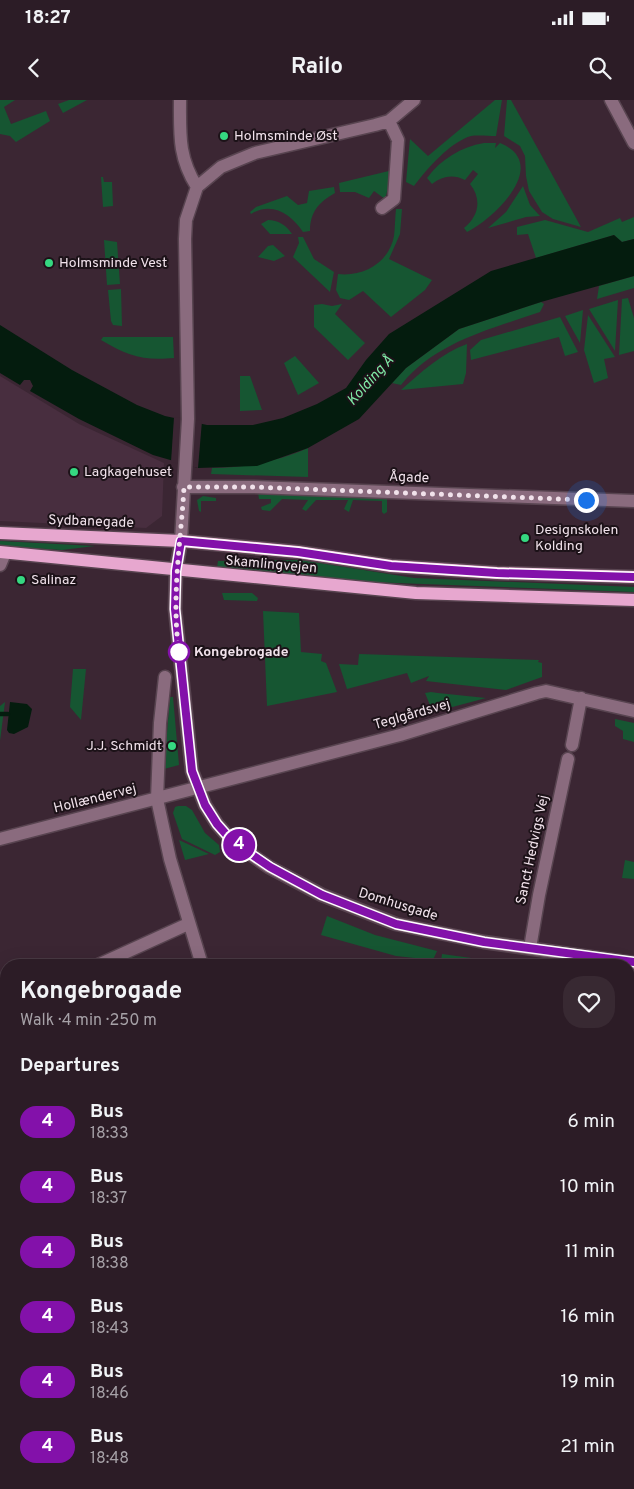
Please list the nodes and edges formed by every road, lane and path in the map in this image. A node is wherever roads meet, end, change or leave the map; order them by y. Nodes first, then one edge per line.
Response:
1 (180, 100) edge
2 (414, 100) edge
3 (611, 100) edge
4 (389, 120) junction
5 (634, 143) edge
6 (198, 187) junction
7 (382, 208) dead end
8 (184, 487) junction
9 (634, 501) edge
10 (0, 533) edge
11 (181, 541) junction
12 (2, 557) edge
13 (176, 571) junction
14 (634, 577) edge
15 (634, 600) edge
16 (165, 677) dead end
17 (581, 698) junction
18 (634, 710) edge
19 (572, 745) dead end
20 (568, 759) dead end
21 (198, 788) junction
22 (157, 799) junction
23 (0, 839) edge
24 (188, 924) junction
25 (530, 948) junction
26 (111, 959) edge
27 (200, 959) edge
28 (612, 959) edge

1 - 6 street
2 - 4 street
3 - 5 street
4 - 6 street
4 - 7 street
6 - 8 street
8 - 9 street, Ågade
8 - 11 street
10 - 11 main road, Sydbanegade
11 - 13 street
11 - 14 main road, Skamlingvejen
12 - 13 main road
13 - 15 main road, Skamlingvejen
13 - 21 street
16 - 22 street
17 - 18 street, Teglgårdsvej
17 - 19 street
17 - 21 street, Teglgårdsvej
20 - 25 street, Sanct Hedvigs Vej
21 - 22 street, Hollændervej
21 - 25 street, Domhusgade
22 - 23 street, Hollændervej
22 - 24 street
24 - 26 street
24 - 27 street
25 - 28 street, Domhusgade

